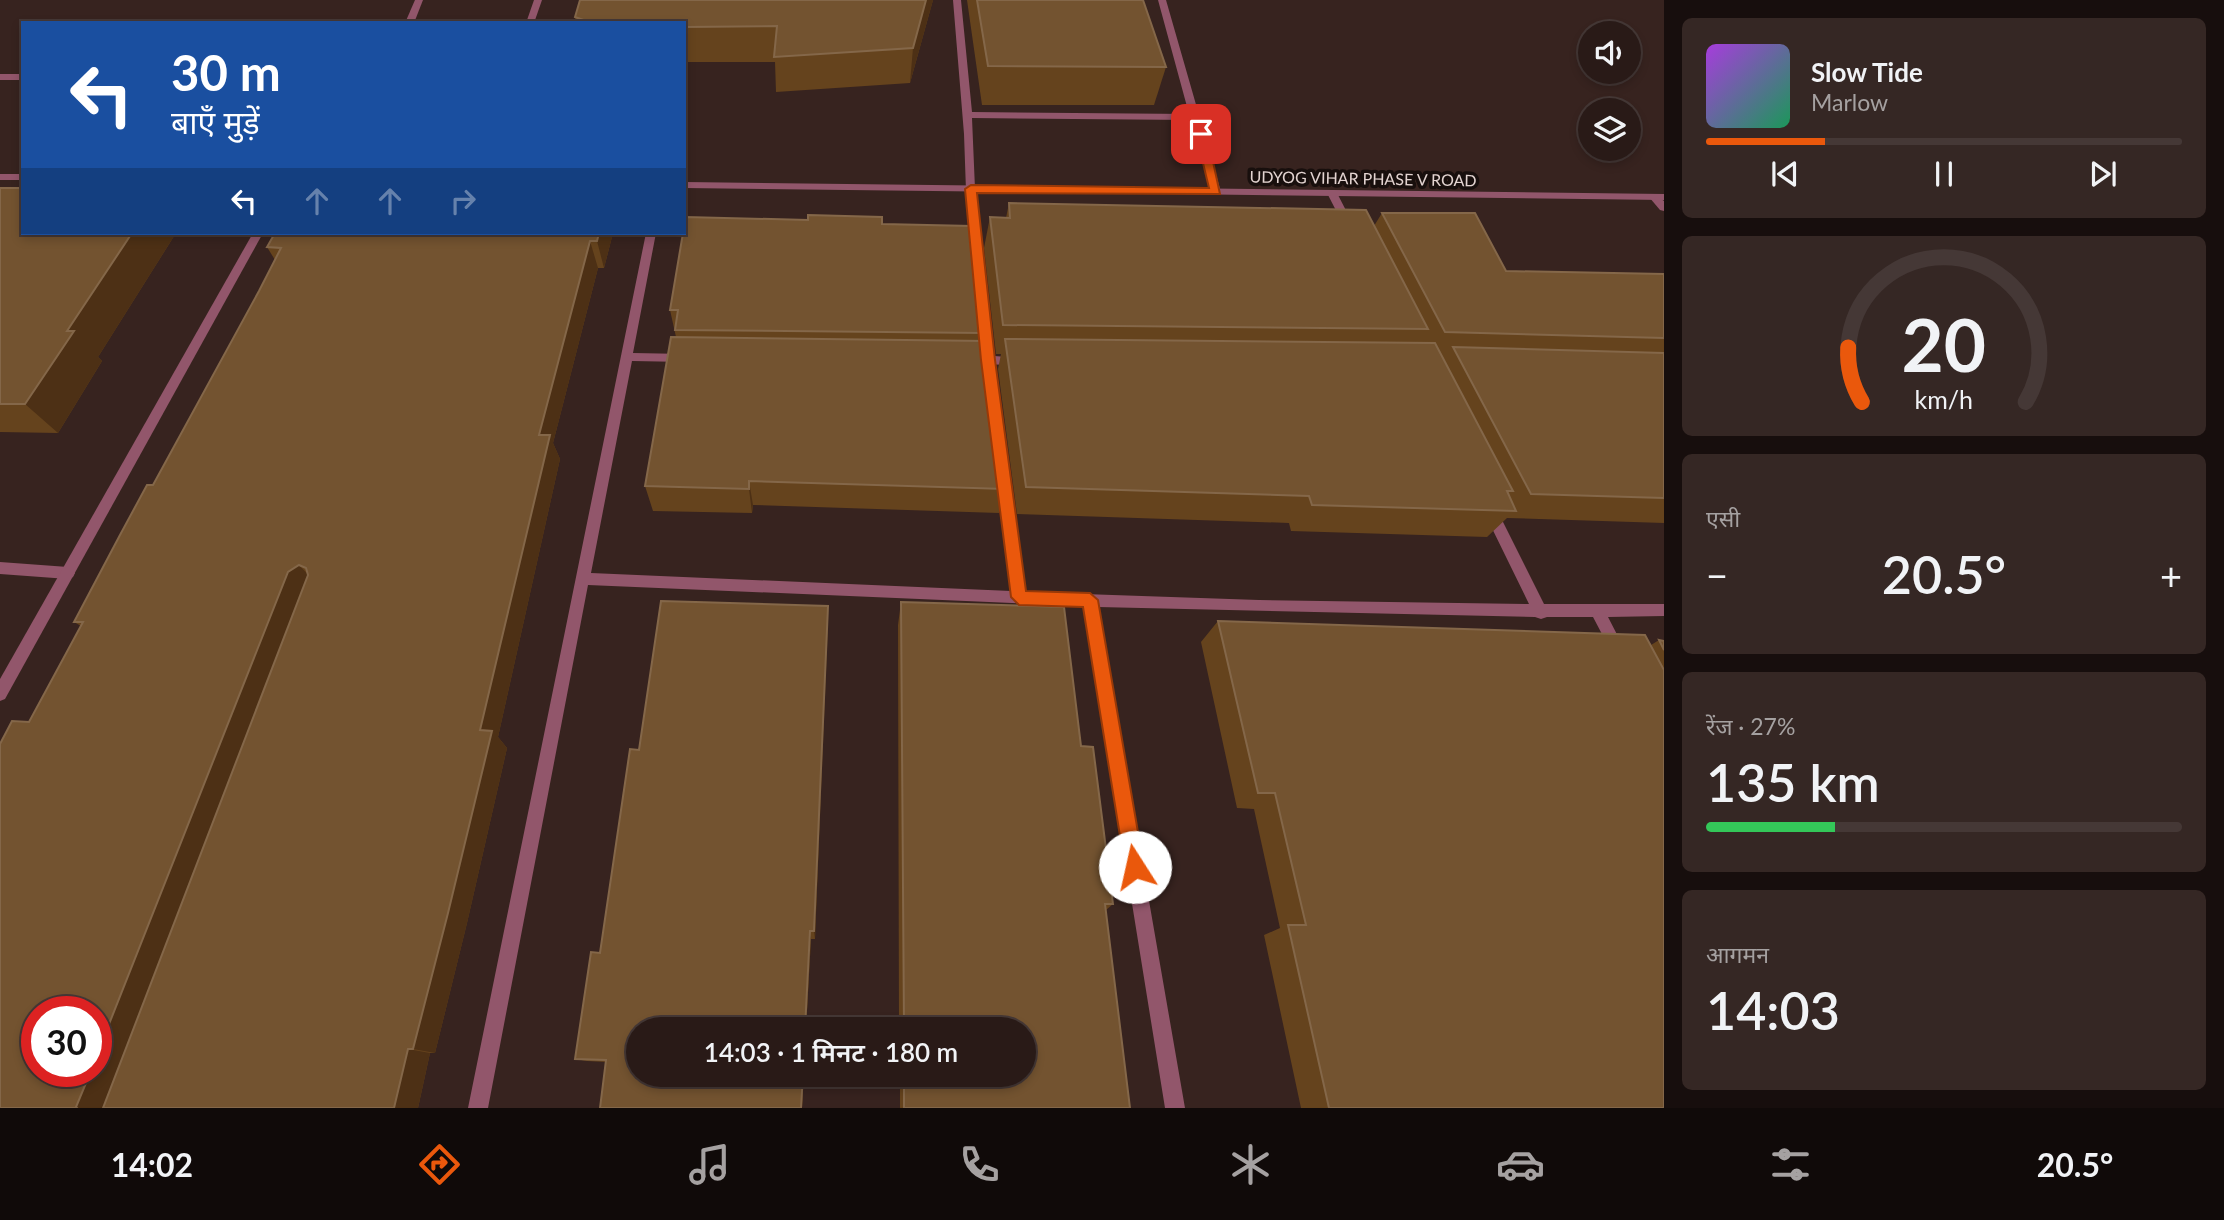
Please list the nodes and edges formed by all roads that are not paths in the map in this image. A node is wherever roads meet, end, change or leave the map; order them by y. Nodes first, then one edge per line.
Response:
1 (419, 0) edge
2 (538, 0) edge
3 (957, 0) edge
4 (1162, 0) edge
5 (410, 21) edge
6 (531, 21) edge
7 (0, 77) edge
8 (21, 77) edge
9 (968, 115) junction
10 (1197, 117) junction
11 (0, 177) edge
12 (21, 177) edge
13 (686, 185) edge
14 (971, 189) junction
15 (1216, 192) junction
16 (1332, 193) junction
17 (1659, 197) edge
18 (1664, 208) edge
19 (257, 235) edge
20 (651, 235) edge
21 (1354, 236) edge
22 (627, 357) junction
23 (695, 358) edge
24 (960, 360) edge
25 (1030, 361) edge
26 (989, 367) junction
27 (1000, 453) edge
28 (1486, 502) edge
29 (0, 568) edge
30 (68, 573) junction
31 (583, 579) junction
32 (1019, 597) junction
33 (1090, 600) junction
34 (1664, 610) edge
35 (1598, 611) junction
36 (1541, 612) junction
37 (1622, 659) edge
38 (0, 694) edge
39 (478, 1108) edge
40 (1175, 1108) edge

1 - 5 street
2 - 6 street
3 - 9 street
4 - 10 street
7 - 8 street
9 - 10 street
9 - 14 street
10 - 15 street
11 - 12 street
13 - 14 street, UDYOG VIHAR PHASE V ROAD
14 - 15 street, UDYOG VIHAR PHASE V ROAD
14 - 26 street
15 - 16 street, UDYOG VIHAR PHASE V ROAD
16 - 17 street, UDYOG VIHAR PHASE V ROAD
16 - 21 street
17 - 18 street
19 - 30 street
20 - 22 street
22 - 23 street
22 - 31 street
24 - 26 street
25 - 26 street
27 - 32 street
28 - 36 street
29 - 30 street
30 - 38 street
31 - 32 street
31 - 39 street
32 - 33 street
33 - 36 street
33 - 40 street
34 - 35 street
35 - 36 street
35 - 37 street

